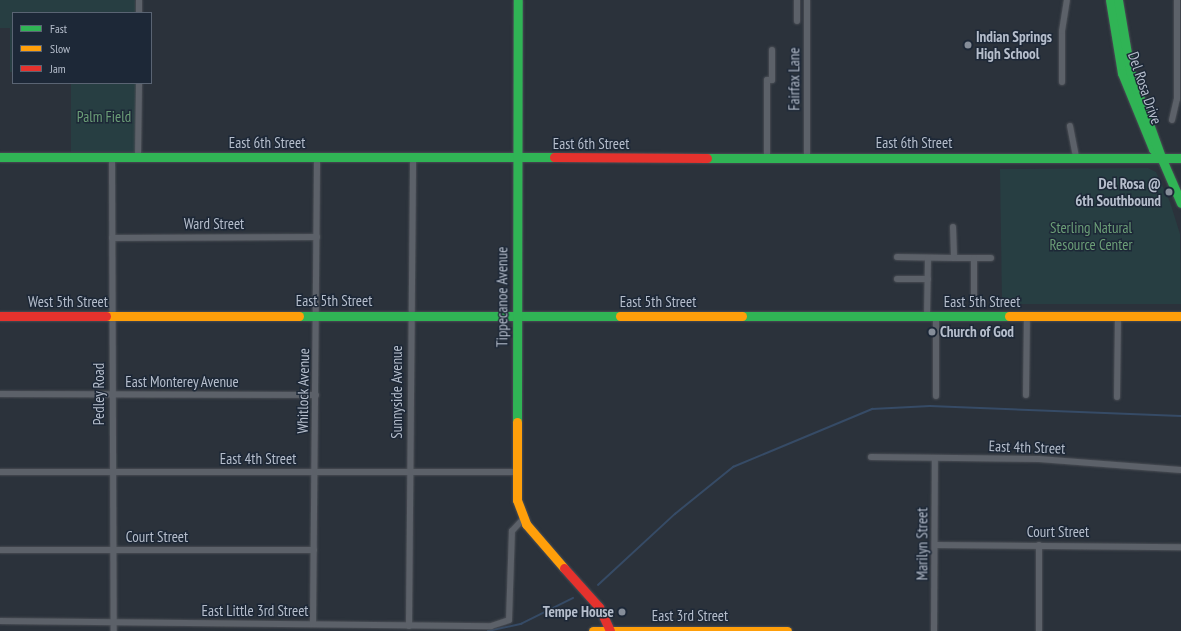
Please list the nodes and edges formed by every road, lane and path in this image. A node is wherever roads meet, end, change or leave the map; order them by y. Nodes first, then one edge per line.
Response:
1 (139, 0) edge
2 (518, 0) edge
3 (797, 0) edge
4 (808, 0) edge
5 (1067, 0) edge
6 (1110, 0) edge
7 (1118, 0) edge
8 (1177, 0) edge
9 (139, 12) edge
10 (797, 20) dead end
11 (772, 50) dead end
12 (1062, 82) dead end
13 (139, 84) edge
14 (1172, 120) dead end
15 (1070, 126) dead end
16 (0, 157) edge
17 (112, 157) junction
18 (138, 157) junction
19 (317, 157) junction
20 (413, 157) junction
21 (1076, 157) junction
22 (1161, 157) junction
23 (517, 158) junction
24 (767, 158) junction
25 (807, 158) junction
26 (1181, 158) edge
27 (1181, 203) edge
28 (954, 227) dead end
29 (317, 237) junction
30 (112, 238) junction
31 (897, 257) dead end
32 (928, 258) junction
33 (954, 258) junction
34 (974, 258) junction
35 (991, 258) dead end
36 (897, 279) dead end
37 (928, 279) junction
38 (974, 297) dead end
39 (317, 315) junction
40 (0, 316) edge
41 (112, 316) junction
42 (136, 316) joint
43 (411, 316) junction
44 (516, 316) junction
45 (932, 316) junction
46 (1027, 316) junction
47 (1118, 316) junction
48 (1181, 316) edge
49 (0, 394) edge
50 (112, 395) junction
51 (316, 395) junction
52 (1026, 395) dead end
53 (936, 396) dead end
54 (1117, 397) dead end
55 (871, 457) dead end
56 (935, 458) junction
57 (1181, 470) edge
58 (0, 472) edge
59 (113, 472) junction
60 (315, 472) junction
61 (410, 472) junction
62 (516, 472) junction
63 (523, 519) junction
64 (935, 545) junction
65 (1039, 545) junction
66 (1181, 547) edge
67 (0, 550) edge
68 (113, 550) junction
69 (314, 550) junction
70 (0, 621) edge
71 (114, 623) junction
72 (313, 624) junction
73 (409, 626) junction
74 (609, 630) edge
75 (114, 631) edge
76 (593, 631) edge
77 (787, 631) edge
78 (934, 631) edge
79 (1039, 631) edge

1 - 9 street
2 - 23 street, Tippecanoe Avenue
3 - 10 street
4 - 25 street, Fairfax Lane
5 - 12 street
6 - 22 street, Del Rosa Drive
7 - 22 street, Del Rosa Drive
8 - 14 street
11 - 24 street, Fairfax Lane
13 - 18 street
15 - 21 street
16 - 17 street, East 6th Street
17 - 18 street, East 6th Street
17 - 30 street, Pedley Road
18 - 19 street, East 6th Street
19 - 20 street, East 6th Street
19 - 29 street, Whitlock Avenue
20 - 23 street, East 6th Street
20 - 43 street, Sunnyside Avenue
21 - 22 street, East 6th Street
21 - 25 street, East 6th Street
22 - 26 street, East 6th Street
22 - 27 street, Del Rosa Drive
23 - 24 street, East 6th Street
23 - 44 street, Tippecanoe Avenue
24 - 25 street, East 6th Street
28 - 33 street
29 - 30 street, Ward Street
29 - 39 street, Whitlock Avenue
30 - 41 street, Pedley Road
31 - 32 street
32 - 33 street
32 - 37 street
33 - 34 street
34 - 35 street
34 - 38 street
36 - 37 street
37 - 45 street
39 - 42 street, East 5th Street
39 - 43 street, East 5th Street
39 - 51 street, Whitlock Avenue
40 - 41 street, West 5th Street
41 - 42 street, West 5th Street
41 - 50 street, Pedley Road
43 - 44 street, East 5th Street
43 - 61 street, Sunnyside Avenue
44 - 45 street, East 5th Street
44 - 62 street, Tippecanoe Avenue
45 - 46 street, East 5th Street
45 - 53 street
46 - 47 street, East 5th Street
46 - 52 street
47 - 48 street, East 5th Street
47 - 54 street
49 - 50 street, East Monterey Avenue
50 - 51 street, East Monterey Avenue
50 - 59 street, Pedley Road
51 - 60 street, Whitlock Avenue
55 - 56 street, East 4th Street
56 - 57 street, East 4th Street
56 - 64 street, Marilyn Street
58 - 59 street, East 4th Street
59 - 60 street, East 4th Street
59 - 68 street, Pedley Road
60 - 61 street, East 4th Street
60 - 69 street, Whitlock Avenue
61 - 62 street, East 4th Street
61 - 73 street, Sunnyside Avenue
62 - 63 street, Tippecanoe Avenue
63 - 73 street, East Little 3rd Street
63 - 74 street, Tippecanoe Avenue
64 - 65 street, Court Street
64 - 78 street, Marilyn Street
65 - 66 street, Court Street
65 - 79 street
67 - 68 street, Court Street
68 - 69 street, Court Street
68 - 71 street, Pedley Road
69 - 72 street, Whitlock Avenue
70 - 71 street, East Little 3rd Street
71 - 72 street, East Little 3rd Street
71 - 75 street, Pedley Road
72 - 73 street, East Little 3rd Street
74 - 76 street, East 3rd Street
74 - 77 street, East 3rd Street

